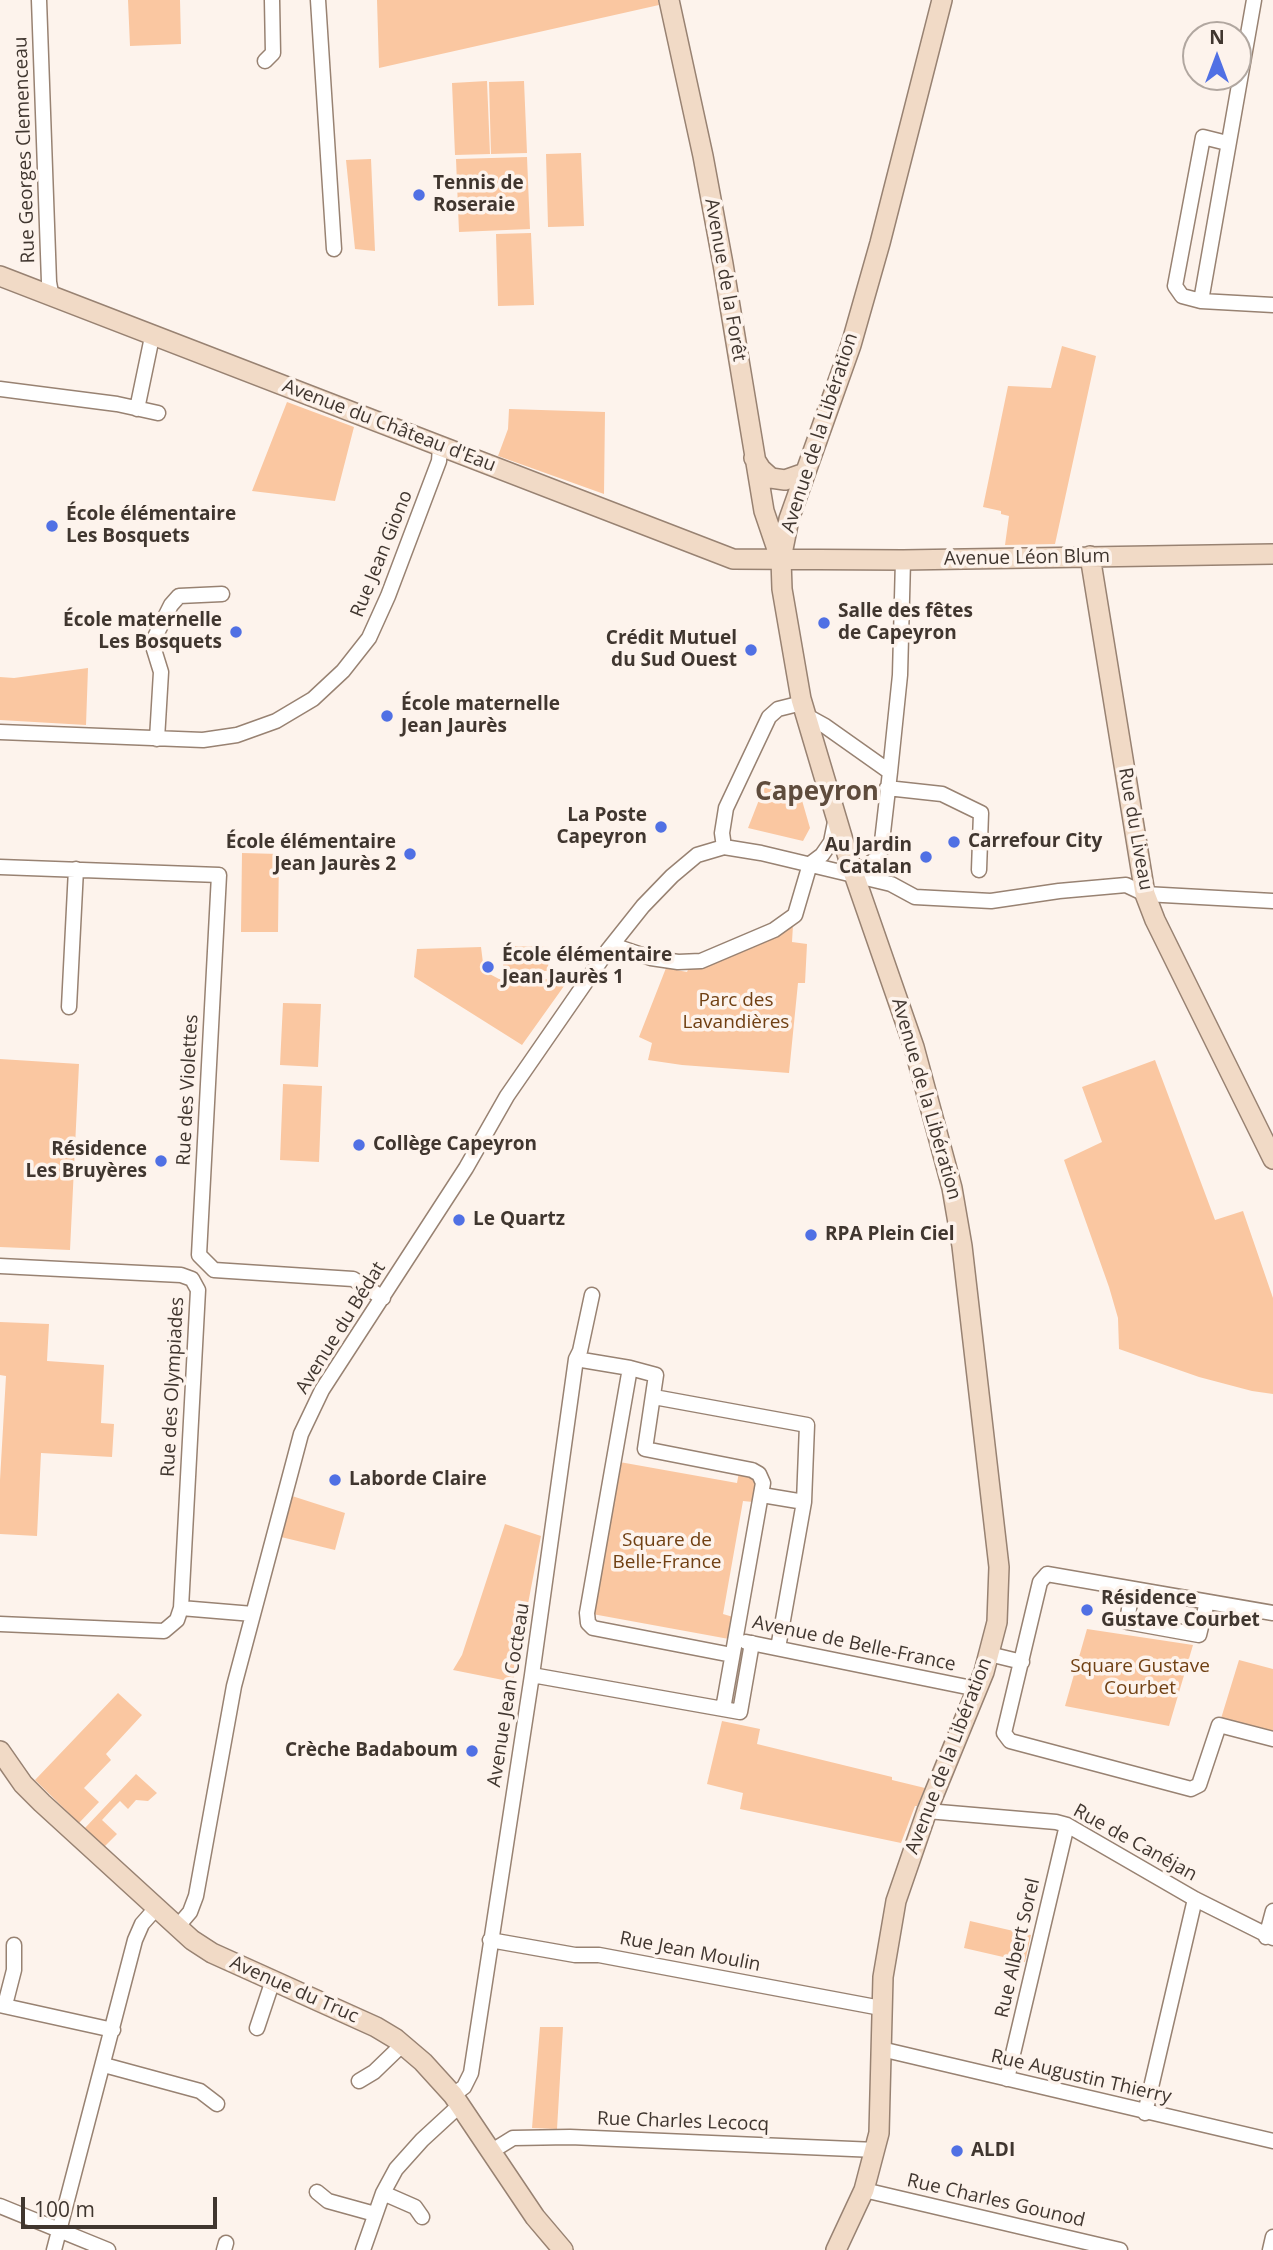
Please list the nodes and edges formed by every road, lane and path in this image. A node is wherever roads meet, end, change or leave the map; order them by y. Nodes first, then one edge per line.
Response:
1 (39, 0) edge
2 (272, 0) edge
3 (318, 0) edge
4 (669, 0) edge
5 (942, 0) edge
6 (1254, 0) edge
7 (265, 61) dead end
8 (1227, 142) junction
9 (334, 249) dead end
10 (0, 276) edge
11 (52, 298) junction
12 (1201, 301) junction
13 (1273, 305) edge
14 (152, 337) junction
15 (0, 389) edge
16 (137, 409) junction
17 (158, 413) dead end
18 (440, 447) junction
19 (754, 457) junction
20 (805, 473) junction
21 (1273, 554) edge
22 (1090, 556) junction
23 (781, 559) junction
24 (903, 560) junction
25 (222, 594) dead end
26 (804, 709) junction
27 (0, 732) edge
28 (157, 739) junction
29 (890, 772) junction
30 (887, 788) junction
31 (836, 816) junction
32 (724, 847) junction
33 (810, 864) junction
34 (0, 867) edge
35 (76, 869) junction
36 (979, 870) dead end
37 (855, 876) junction
38 (1144, 894) junction
39 (1273, 901) edge
40 (612, 945) junction
41 (69, 1007) dead end
42 (1273, 1159) edge
43 (0, 1266) edge
44 (592, 1295) dead end
45 (383, 1298) junction
46 (576, 1359) junction
47 (630, 1368) junction
48 (654, 1397) junction
49 (762, 1494) junction
50 (804, 1502) junction
51 (1132, 1589) junction
52 (1207, 1602) junction
53 (181, 1608) junction
54 (1273, 1613) edge
55 (253, 1614) junction
56 (0, 1624) edge
57 (752, 1643) junction
58 (733, 1647) junction
59 (778, 1648) junction
60 (989, 1654) junction
61 (1022, 1662) junction
62 (532, 1675) junction
63 (977, 1689) junction
64 (723, 1709) junction
65 (1273, 1739) edge
66 (0, 1751) edge
67 (927, 1811) junction
68 (1067, 1825) junction
69 (1195, 1899) junction
70 (158, 1907) junction
71 (1273, 1911) edge
72 (178, 1926) junction
73 (1270, 1937) edge
74 (491, 1940) junction
75 (14, 1945) dead end
76 (273, 1980) junction
77 (2, 2005) edge
78 (881, 2008) junction
79 (257, 2028) dead end
80 (113, 2030) junction
81 (403, 2044) junction
82 (881, 2049) junction
83 (104, 2065) junction
84 (1007, 2079) junction
85 (359, 2081) dead end
86 (457, 2100) junction
87 (217, 2104) dead end
88 (1145, 2113) junction
89 (1273, 2141) edge
90 (876, 2150) junction
91 (492, 2151) junction
92 (864, 2190) junction
93 (317, 2192) dead end
94 (383, 2193) junction
95 (0, 2206) edge
96 (375, 2214) junction
97 (422, 2217) dead end
98 (60, 2230) junction
99 (1273, 2236) edge
100 (54, 2250) edge
101 (108, 2250) edge
102 (363, 2250) edge
103 (563, 2250) edge
104 (836, 2250) edge
105 (1120, 2250) edge
106 (1270, 2250) edge

1 - 11 street, Rue Georges Clemenceau
2 - 7 street
3 - 9 street
4 - 19 street, Avenue de la Forêt
5 - 20 street, Avenue de la Libération
6 - 8 street
8 - 12 street
8 - 12 street
10 - 11 street, Avenue du Château d'Eau
11 - 14 street, Avenue du Château d'Eau
12 - 13 street
14 - 16 street
14 - 18 street, Avenue du Château d'Eau
15 - 16 street
16 - 17 street
18 - 23 street, Avenue du Château d'Eau
18 - 28 street, Rue Jean Giono
19 - 20 street
19 - 23 street, Avenue de la Forêt
20 - 23 street, Avenue de la Libération
21 - 22 street, Avenue Léon Blum
22 - 24 street, Avenue Léon Blum
22 - 38 street, Rue du Liveau
23 - 24 street, Avenue Léon Blum
23 - 26 street, Avenue de la Libération
24 - 29 street
25 - 28 street
26 - 29 street
26 - 31 street, Avenue de la Libération
26 - 32 street
27 - 28 street, Rue Jean Giono
29 - 30 street
30 - 36 street
30 - 37 street
31 - 33 street
31 - 37 street, Avenue de la Libération
32 - 33 street
32 - 40 street, Avenue du Bédat
33 - 37 street
33 - 40 street
34 - 35 street
35 - 41 street
35 - 45 street, Rue des Violettes
37 - 38 street
37 - 60 street, Avenue de la Libération
38 - 39 street
38 - 42 street, Rue du Liveau
40 - 45 street, Avenue du Bédat
43 - 53 street, Rue des Olympiades
44 - 46 street, Avenue Jean Cocteau
45 - 55 street, Avenue du Bédat
46 - 47 street
46 - 62 street, Avenue Jean Cocteau
47 - 48 street
47 - 58 street
48 - 49 street
48 - 50 street
49 - 50 street
49 - 58 street
50 - 59 street
51 - 52 street
51 - 52 street
51 - 61 street
52 - 54 street
53 - 55 street
53 - 56 street
55 - 72 street, Avenue du Bédat
57 - 58 street, Avenue de Belle-France
57 - 59 street, Avenue de Belle-France
57 - 64 street
58 - 64 street, Avenue de Belle-France
59 - 63 street, Avenue de Belle-France
60 - 61 street
60 - 63 street, Avenue de la Libération
61 - 65 street
62 - 64 street
62 - 74 street, Avenue Jean Cocteau
63 - 67 street, Avenue de la Libération
66 - 70 street, Avenue du Truc
67 - 68 street, Rue de Canéjan
67 - 78 street, Avenue de la Libération
68 - 69 street, Rue de Canéjan
68 - 84 street, Rue Albert Sorel
69 - 73 street, Rue de Canéjan
69 - 88 street
70 - 72 street, Avenue du Truc
70 - 80 street
71 - 73 street
72 - 76 street, Avenue du Truc
74 - 78 street, Rue Jean Moulin
74 - 86 street, Avenue Jean Cocteau
75 - 77 street
76 - 79 street
76 - 81 street, Avenue du Truc
77 - 80 street
78 - 82 street, Avenue de la Libération
80 - 83 street
81 - 85 street
81 - 86 street, Avenue du Truc
82 - 84 street, Rue Augustin Thierry
82 - 90 street, Avenue de la Libération
83 - 87 street
83 - 98 street
84 - 88 street, Rue Augustin Thierry
86 - 91 street, Avenue du Truc
86 - 94 street, Avenue Jean Cocteau
88 - 89 street, Rue Augustin Thierry
90 - 91 street, Rue Charles Lecocq
90 - 92 street, Avenue de la Libération
91 - 103 street, Avenue du Truc
92 - 104 street, Avenue de la Libération
92 - 105 street, Rue Charles Gounod
93 - 96 street
94 - 96 street, Avenue Jean Cocteau
94 - 97 street
95 - 98 street
96 - 102 street, Avenue Jean Cocteau
98 - 100 street
98 - 101 street
99 - 106 street

